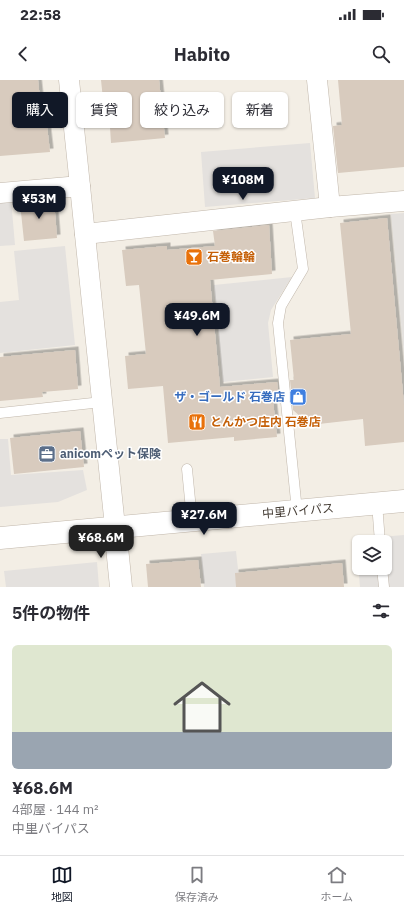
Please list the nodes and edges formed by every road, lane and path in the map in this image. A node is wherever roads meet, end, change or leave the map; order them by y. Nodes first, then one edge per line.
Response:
1 (69, 80) edge
2 (317, 80) edge
3 (80, 186) junction
4 (0, 193) edge
5 (404, 201) edge
6 (330, 207) junction
7 (295, 211) junction
8 (85, 234) junction
9 (102, 402) junction
10 (0, 413) edge
11 (187, 470) dead end
12 (404, 501) edge
13 (377, 503) junction
14 (297, 511) junction
15 (192, 520) junction
16 (115, 527) junction
17 (379, 535) edge
18 (0, 538) edge
19 (383, 575) edge
20 (121, 587) edge
21 (384, 587) edge

1 - 3 street
2 - 6 street
3 - 4 street
3 - 8 street
5 - 6 street
6 - 7 street
7 - 8 street
7 - 14 lane
8 - 9 street
9 - 10 lane
9 - 16 street
11 - 15 lane
12 - 13 street, 中里バイパス
13 - 14 street, 中里バイパス
13 - 17 lane
14 - 15 street, 中里バイパス
15 - 16 street, 中里バイパス
16 - 18 street, 中里バイパス
16 - 20 street
19 - 21 lane

